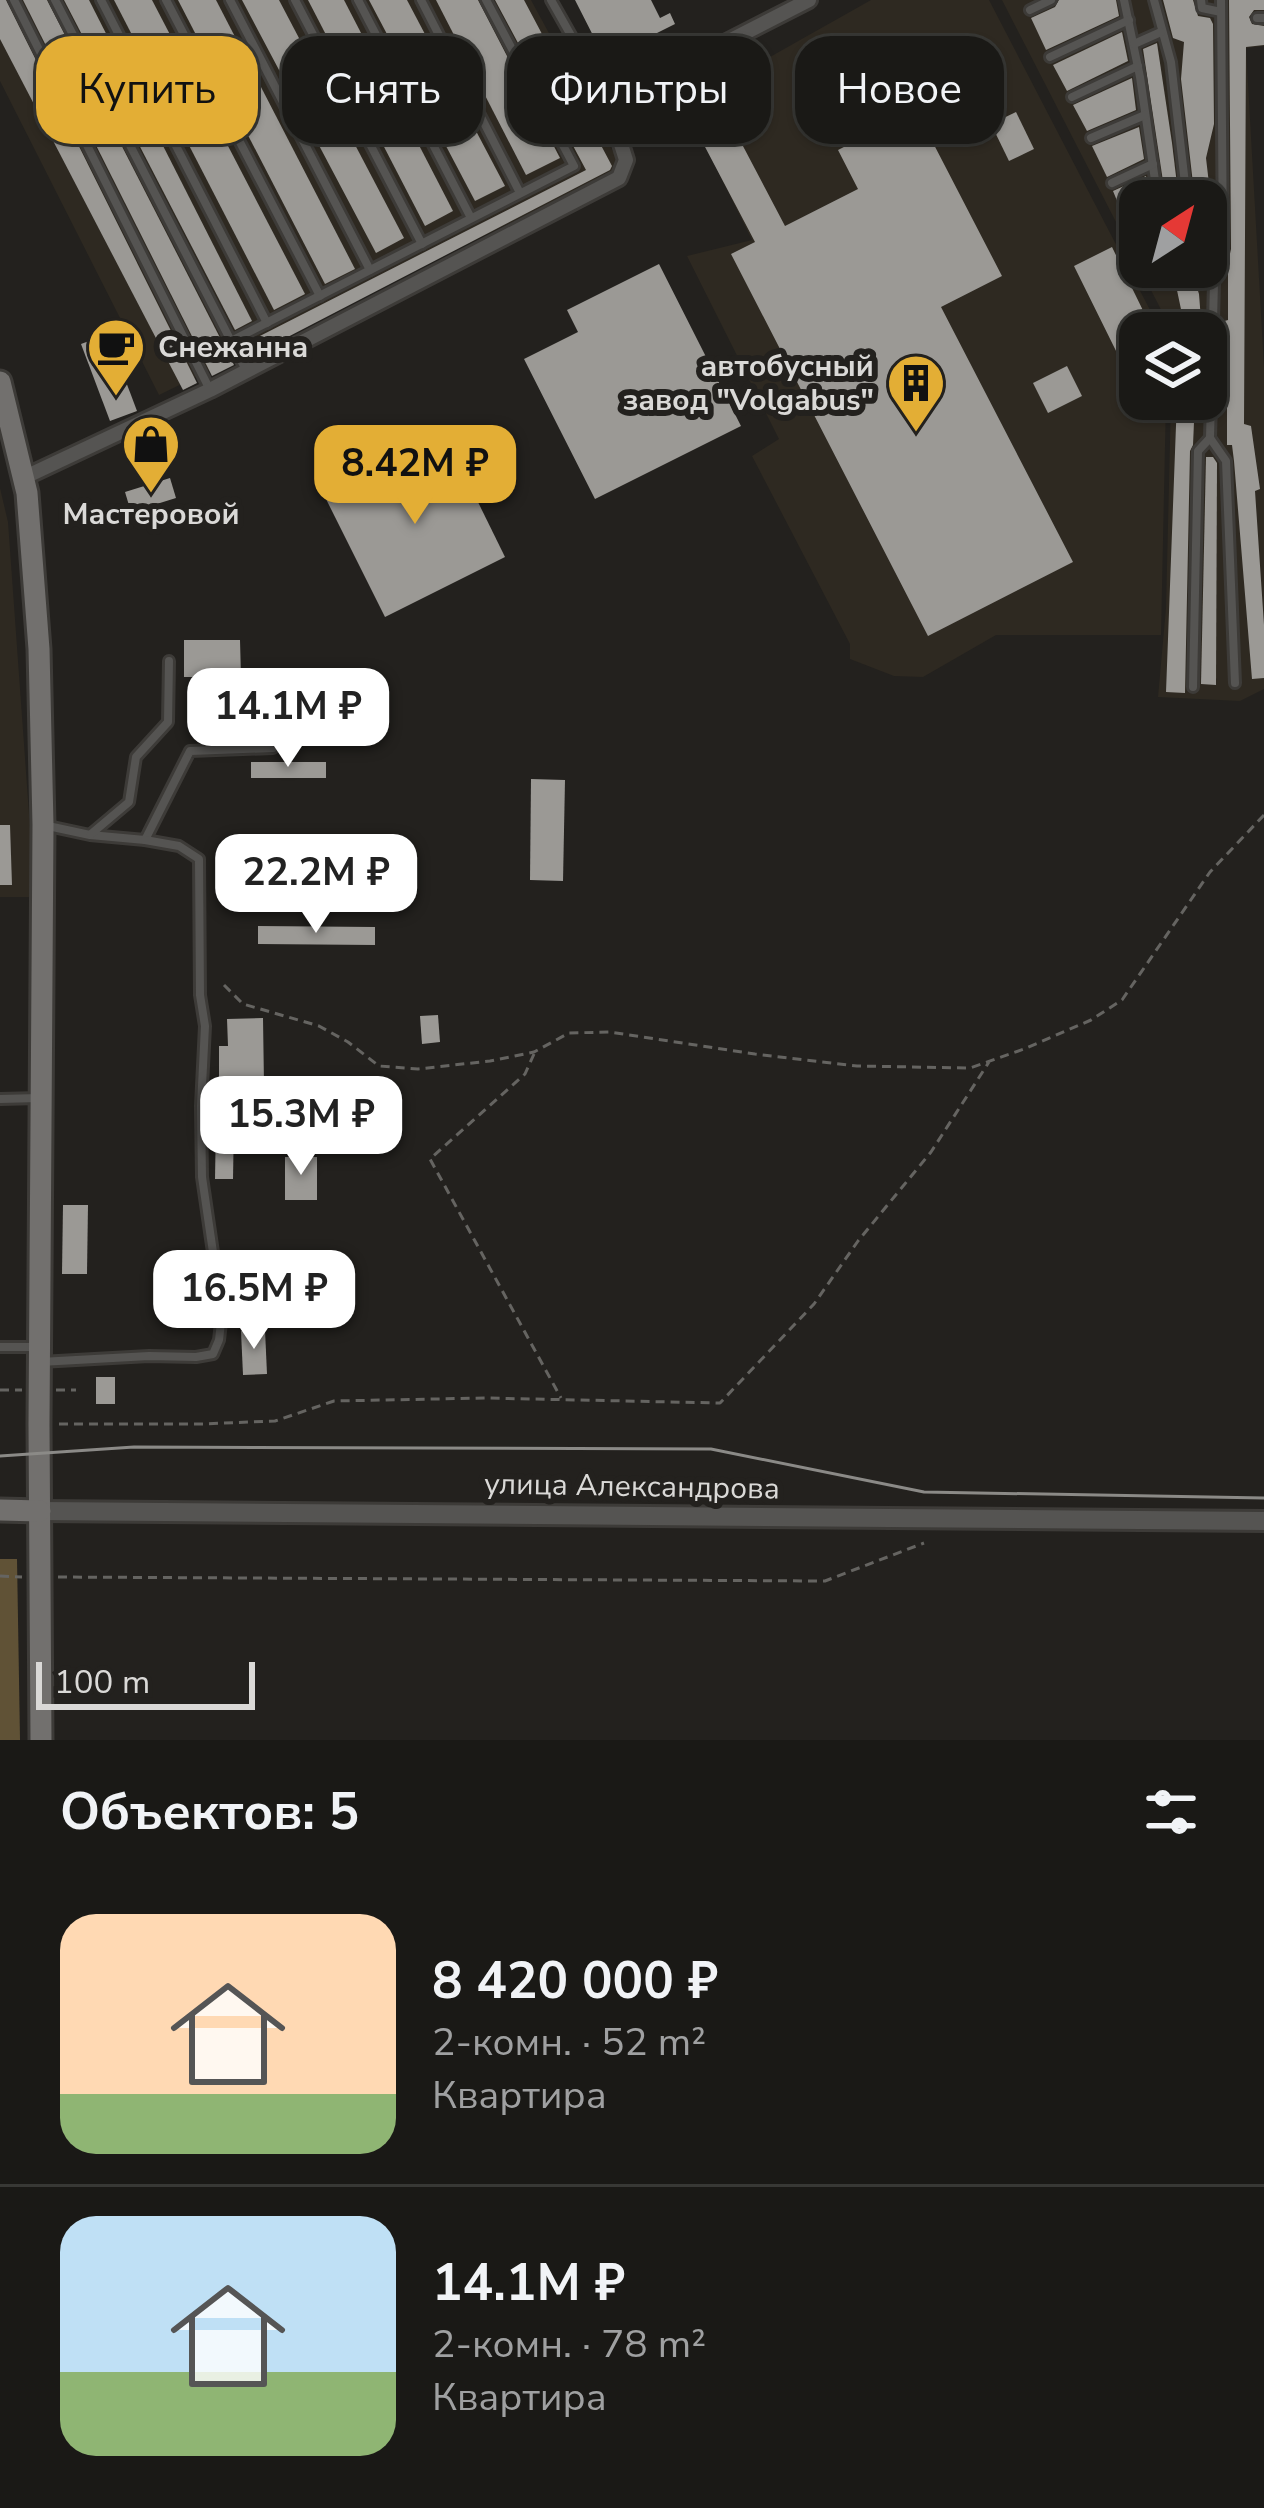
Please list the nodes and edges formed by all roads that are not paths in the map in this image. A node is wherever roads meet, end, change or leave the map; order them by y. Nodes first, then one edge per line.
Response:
1 (14, 0) edge
2 (56, 0) edge
3 (101, 0) edge
4 (166, 0) edge
5 (230, 0) edge
6 (295, 0) edge
7 (358, 0) edge
8 (421, 0) edge
9 (486, 0) edge
10 (551, 0) edge
11 (809, 0) edge
12 (1052, 0) edge
13 (1124, 0) edge
14 (1154, 0) edge
15 (1201, 0) edge
16 (1221, 0) edge
17 (1030, 10) dead end
18 (1221, 12) junction
19 (1129, 20) junction
20 (1162, 32) junction
21 (571, 36) edge
22 (739, 36) edge
23 (1134, 44) junction
24 (1051, 56) dead end
25 (1138, 66) junction
26 (1072, 97) dead end
27 (1146, 115) junction
28 (1091, 139) dead end
29 (621, 144) edge
30 (1153, 164) junction
31 (1155, 180) edge
32 (1185, 180) edge
33 (1222, 180) edge
34 (1112, 183) dead end
35 (520, 193) junction
36 (471, 218) junction
37 (422, 244) junction
38 (370, 270) junction
39 (1214, 288) edge
40 (320, 296) junction
41 (267, 323) junction
42 (231, 341) junction
43 (247, 371) junction
44 (0, 382) edge
45 (210, 390) junction
46 (1210, 438) junction
47 (23, 478) junction
48 (169, 661) dead end
49 (1235, 683) dead end
50 (1193, 687) dead end
51 (273, 748) dead end
52 (43, 825) junction
53 (90, 835) junction
54 (145, 840) junction
55 (40, 1098) junction
56 (0, 1099) edge
57 (0, 1347) edge
58 (40, 1354) junction
59 (0, 1510) edge
60 (40, 1511) junction
61 (1264, 1520) edge
62 (41, 1740) edge

1 - 45 lane
2 - 42 lane
3 - 41 lane
4 - 40 lane
5 - 38 lane
6 - 37 lane
7 - 36 lane
8 - 35 lane
9 - 35 lane
10 - 21 lane
11 - 22 street
12 - 17 lane
13 - 19 lane
14 - 20 lane
15 - 18 lane
16 - 18 lane
18 - 33 lane
19 - 23 lane
19 - 24 lane
20 - 23 lane
20 - 32 lane
23 - 25 lane
25 - 26 lane
25 - 27 lane
27 - 28 lane
27 - 30 lane
29 - 43 street
30 - 31 lane
30 - 34 lane
35 - 36 lane
36 - 37 lane
37 - 38 lane
38 - 40 lane
39 - 46 lane
40 - 41 lane
41 - 42 lane
42 - 43 lane
43 - 45 street
44 - 47 main road
45 - 47 street
46 - 49 lane
46 - 50 lane
47 - 52 main road
48 - 53 lane
51 - 54 lane
52 - 53 lane
52 - 55 main road
53 - 54 lane
54 - 58 lane
55 - 56 lane
55 - 58 main road
57 - 58 lane
58 - 60 main road
59 - 60 main road, улица Александрова
60 - 61 street, улица Александрова
60 - 62 main road

